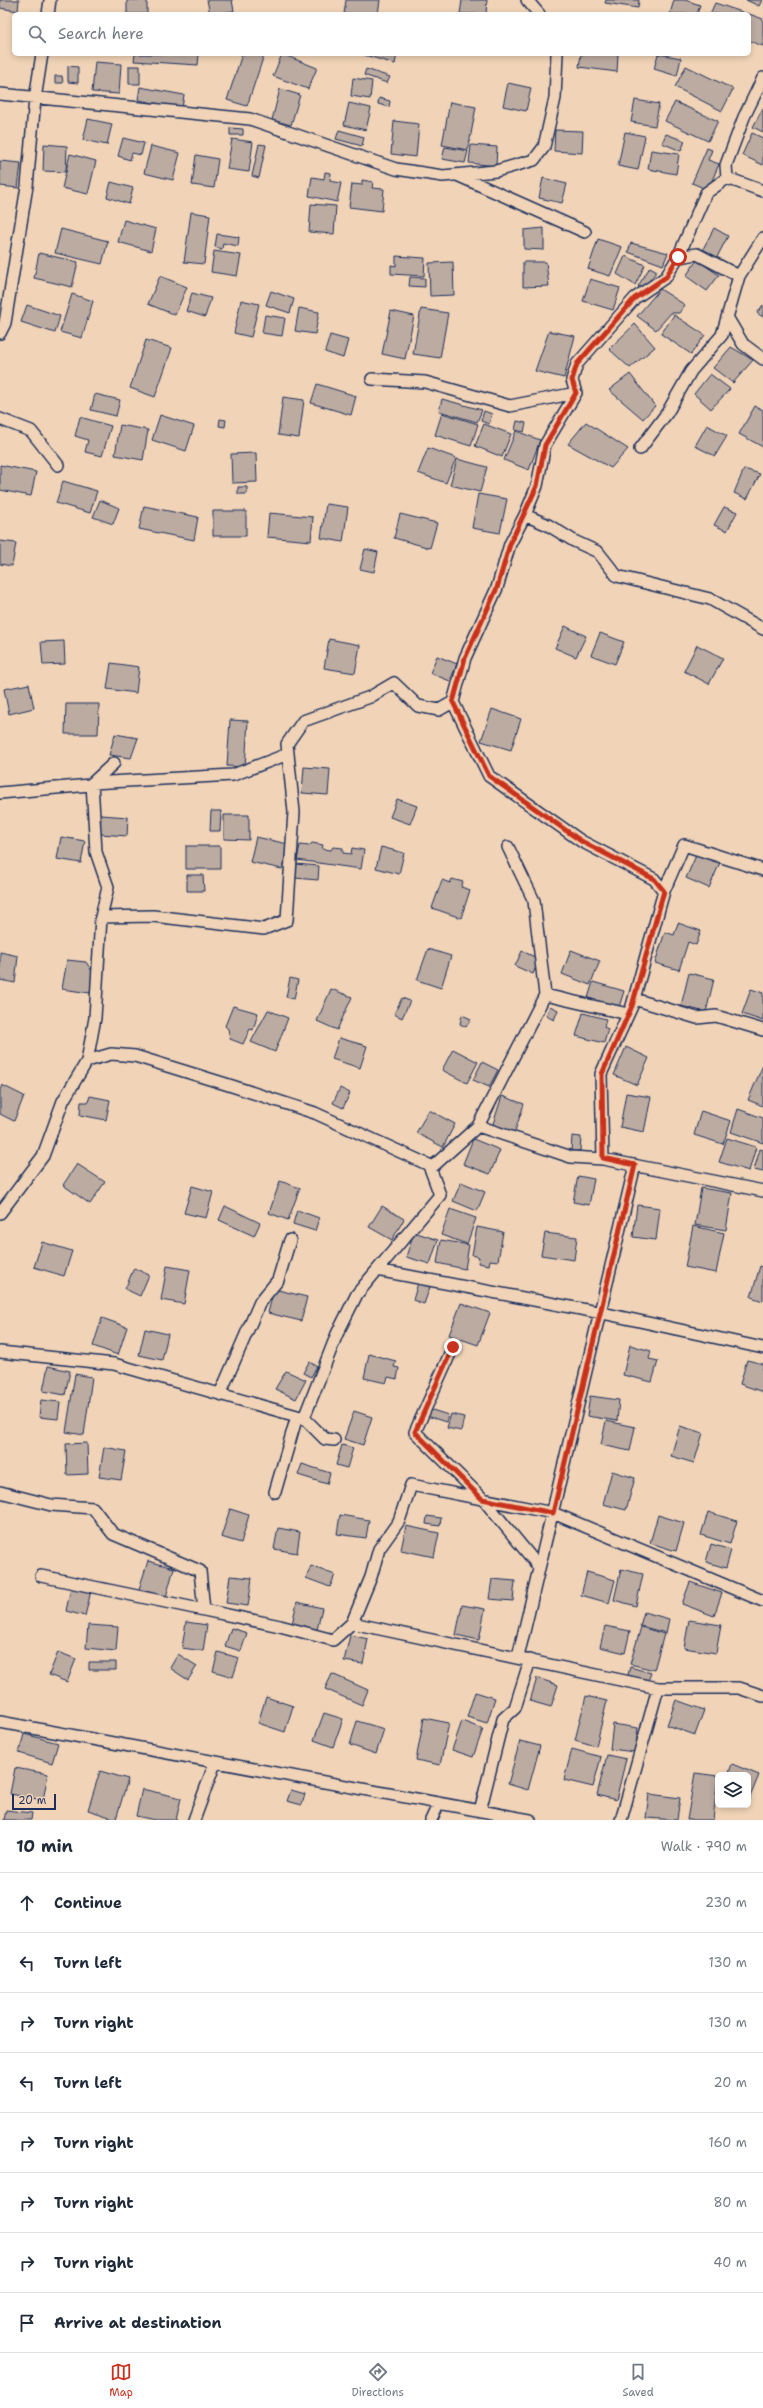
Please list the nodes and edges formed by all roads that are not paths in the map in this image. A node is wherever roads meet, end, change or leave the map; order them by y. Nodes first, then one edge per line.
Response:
1 (50, 0) edge
2 (527, 0) edge
3 (48, 12) edge
4 (537, 12) edge
5 (42, 56) edge
6 (558, 56) edge
7 (763, 78) edge
8 (0, 94) edge
9 (35, 99) junction
10 (457, 175) junction
11 (728, 178) junction
12 (763, 191) edge
13 (585, 232) dead end
14 (763, 238) edge
15 (678, 257) junction
16 (739, 276) junction
17 (728, 317) junction
18 (0, 333) edge
19 (763, 358) edge
20 (372, 379) dead end
21 (576, 393) junction
22 (0, 419) edge
23 (640, 449) dead end
24 (58, 465) dead end
25 (525, 515) junction
26 (763, 629) edge
27 (453, 702) junction
28 (288, 754) junction
29 (114, 763) dead end
30 (92, 783) junction
31 (0, 793) edge
32 (508, 847) dead end
33 (763, 870) edge
34 (664, 891) junction
35 (101, 917) junction
36 (545, 995) junction
37 (634, 999) junction
38 (628, 1014) junction
39 (763, 1030) edge
40 (87, 1061) junction
41 (478, 1126) junction
42 (603, 1158) junction
43 (635, 1165) junction
44 (430, 1169) junction
45 (763, 1191) edge
46 (0, 1213) edge
47 (290, 1240) dead end
48 (377, 1270) junction
49 (600, 1312) junction
50 (453, 1347) dead end
51 (763, 1348) edge
52 (0, 1352) edge
53 (220, 1394) junction
54 (301, 1417) junction
55 (334, 1440) dead end
56 (0, 1492) edge
57 (275, 1492) dead end
58 (482, 1499) junction
59 (553, 1513) junction
60 (540, 1567) junction
61 (41, 1576) dead end
62 (763, 1600) edge
63 (204, 1610) junction
64 (352, 1623) junction
65 (518, 1657) junction
66 (530, 1660) junction
67 (658, 1688) junction
68 (763, 1696) edge
69 (0, 1722) edge
70 (215, 1763) junction
71 (439, 1803) junction
72 (480, 1810) junction
73 (194, 1820) edge
74 (430, 1820) edge
75 (530, 1820) edge
76 (621, 1820) edge

1 - 3 street
2 - 4 street
5 - 9 street
6 - 10 street
7 - 11 street
8 - 9 street
9 - 10 street
9 - 18 street
10 - 13 street
11 - 12 street
11 - 15 street
14 - 16 street
15 - 16 street
15 - 21 street
16 - 17 street
17 - 19 street
17 - 23 street
20 - 21 street
21 - 25 street
22 - 24 street
25 - 26 street
25 - 27 street
27 - 28 street
27 - 34 street
28 - 30 street
28 - 35 street
29 - 30 street
30 - 31 street
30 - 35 street
32 - 36 street
33 - 34 street
34 - 37 street
35 - 40 street
36 - 38 street
36 - 41 street
37 - 38 street
37 - 39 street
38 - 42 street
40 - 44 street
40 - 46 street
41 - 42 street
41 - 44 street
42 - 43 street
43 - 45 street
43 - 49 street
44 - 48 street
47 - 53 street
48 - 49 street
48 - 54 street
49 - 51 street
49 - 59 street
50 - 58 street
52 - 53 street
53 - 54 street
54 - 55 street
54 - 57 street
56 - 63 street
58 - 59 street
58 - 60 street
58 - 64 street
59 - 60 street
59 - 62 street
60 - 65 street
61 - 63 street
63 - 64 street
64 - 65 street
65 - 66 street
66 - 67 street
66 - 72 street
67 - 68 street
67 - 76 street
69 - 70 street
70 - 71 street
70 - 73 street
71 - 72 street
71 - 74 street
72 - 75 street

